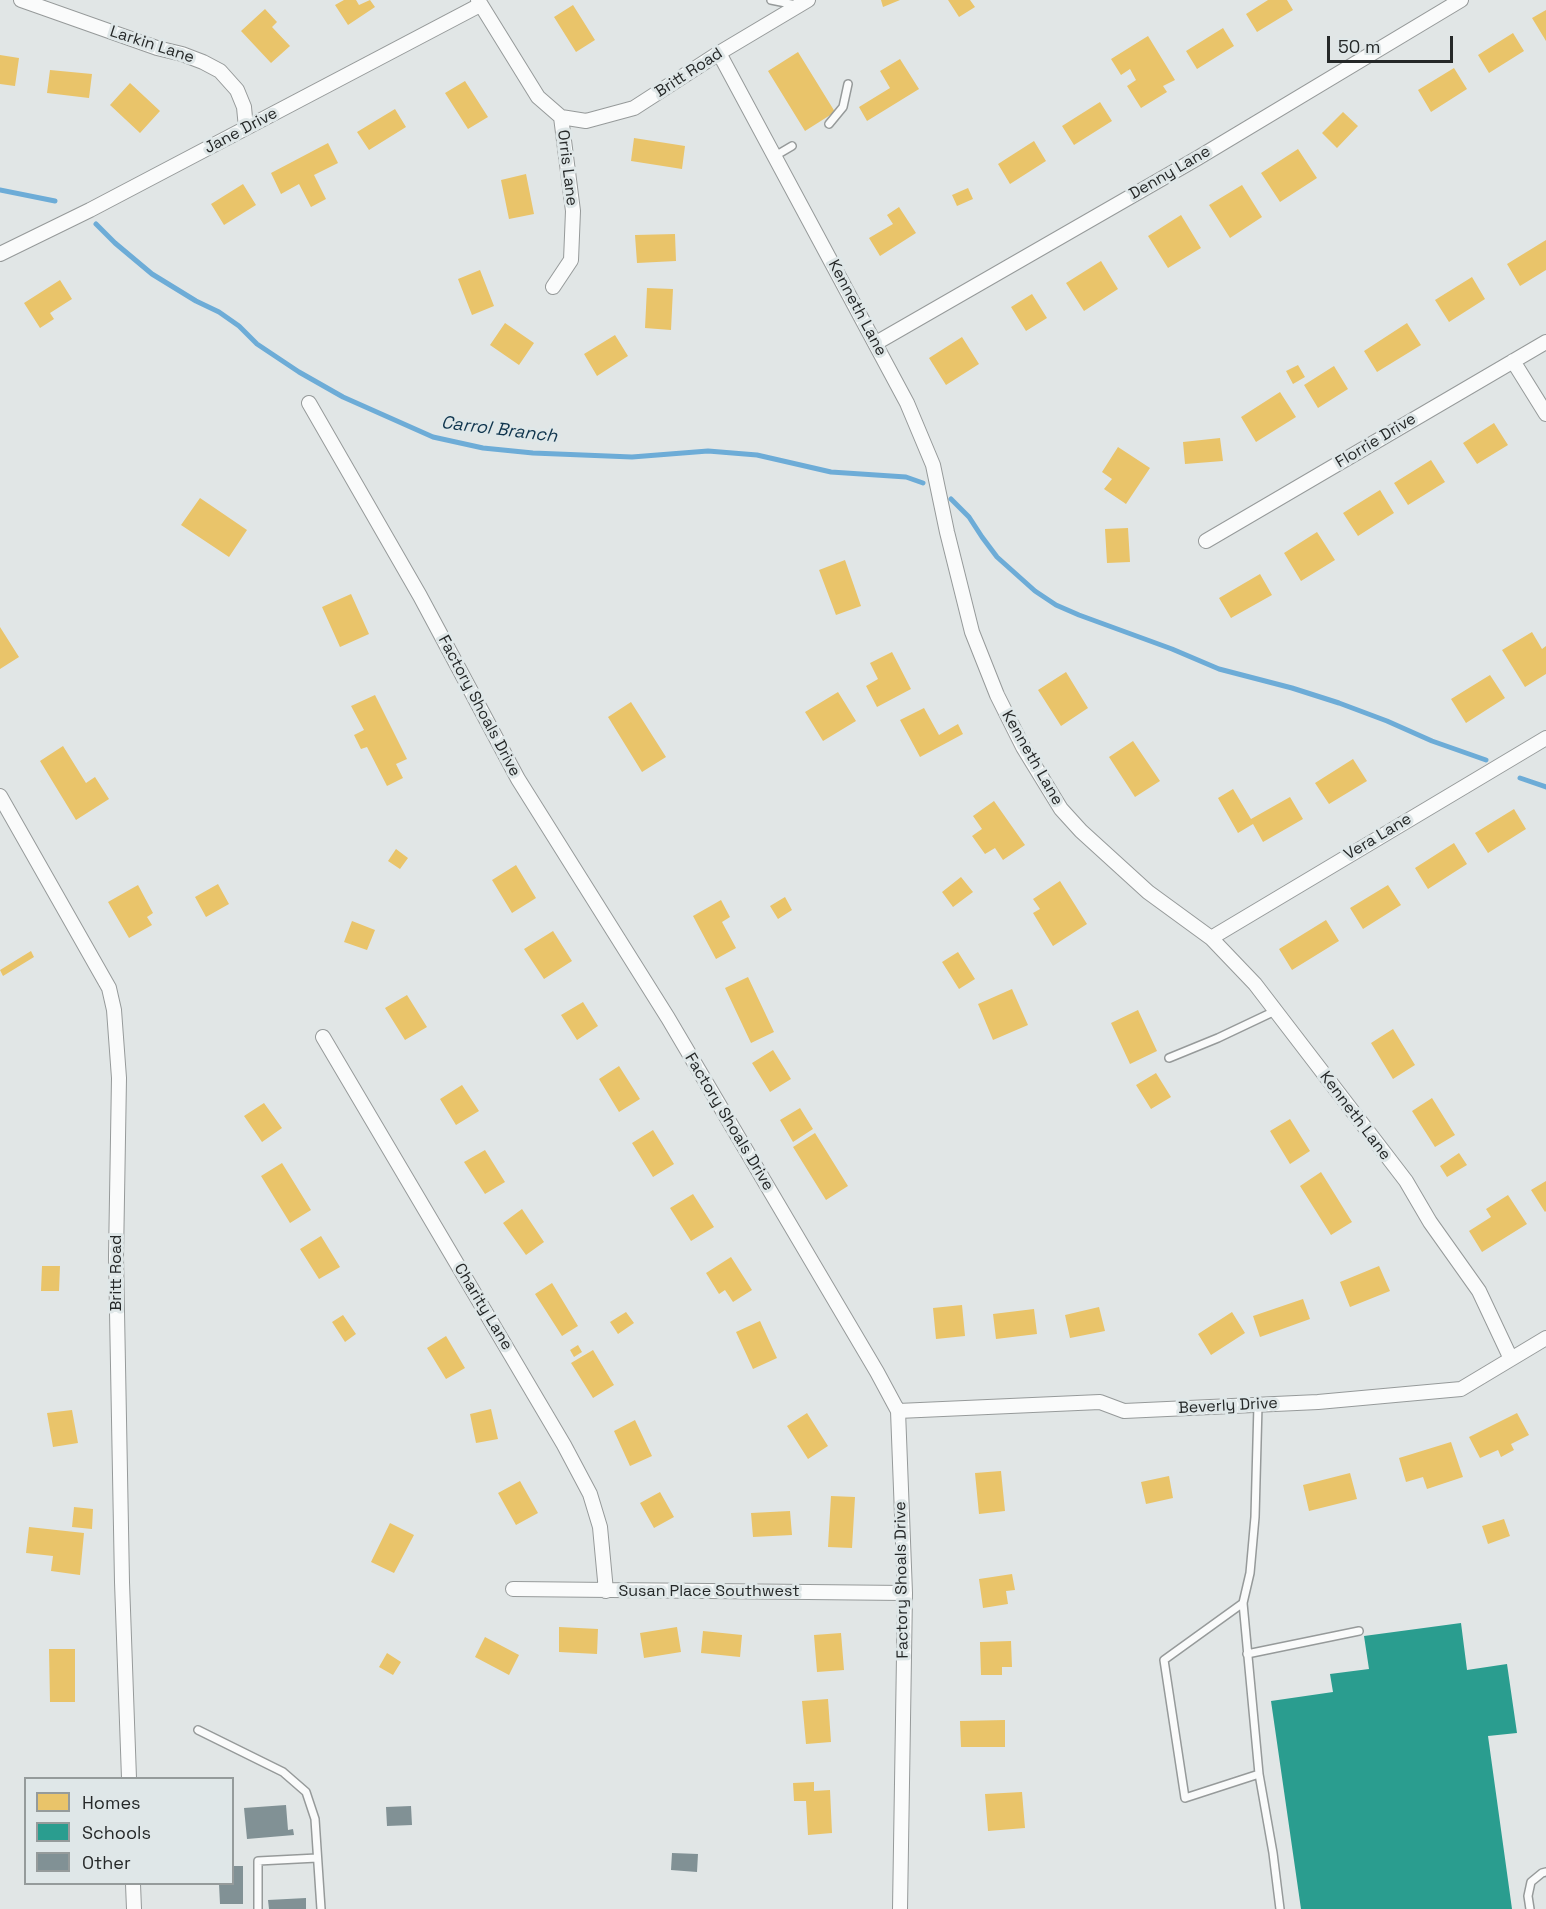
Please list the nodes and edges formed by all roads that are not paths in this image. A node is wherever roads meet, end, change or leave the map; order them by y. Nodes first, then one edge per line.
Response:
1 (21, 0) edge
2 (771, 0) edge
3 (1461, 0) edge
4 (479, 2) edge
5 (803, 3) edge
6 (719, 53) junction
7 (848, 84) dead end
8 (561, 117) junction
9 (829, 124) dead end
10 (246, 128) junction
11 (792, 146) dead end
12 (775, 156) junction
13 (0, 255) edge
14 (553, 287) dead end
15 (1546, 342) edge
16 (876, 343) junction
17 (1513, 361) junction
18 (309, 403) dead end
19 (1546, 414) edge
20 (1206, 541) dead end
21 (1546, 738) edge
22 (0, 796) edge
23 (1211, 938) junction
24 (1275, 1011) junction
25 (323, 1037) dead end
26 (1169, 1058) dead end
27 (1546, 1338) edge
28 (1511, 1359) junction
29 (1258, 1405) junction
30 (898, 1411) junction
31 (513, 1589) dead end
32 (606, 1591) junction
33 (904, 1593) junction
34 (1243, 1603) junction
35 (1359, 1631) dead end
36 (1247, 1654) junction
37 (198, 1730) dead end
38 (1259, 1774) junction
39 (129, 1777) edge
40 (317, 1858) junction
41 (1546, 1872) edge
42 (132, 1885) edge
43 (134, 1909) edge
44 (258, 1909) edge
45 (321, 1909) edge
46 (900, 1909) edge
47 (1280, 1909) edge
48 (1530, 1909) edge

1 - 10 street, Larkin Lane
2 - 5 lane
3 - 16 street, Denny Lane
4 - 8 street, Orris Lane
4 - 10 street, Jane Drive
5 - 6 street, Britt Road
6 - 8 street, Britt Road
6 - 12 street, Kenneth Lane
7 - 9 lane
8 - 14 street, Orris Lane
10 - 13 street, Jane Drive
11 - 12 lane
12 - 16 street, Kenneth Lane
15 - 17 street, Florrie Drive
16 - 23 street, Kenneth Lane
17 - 19 street
17 - 20 street, Florrie Drive
18 - 30 street, Factory Shoals Drive
21 - 23 street, Vera Lane
22 - 39 street, Britt Road
23 - 24 street, Kenneth Lane
24 - 26 lane
24 - 28 street, Kenneth Lane
25 - 32 street, Charity Lane
27 - 28 street, Beverly Drive
28 - 29 street, Beverly Drive
29 - 30 street, Beverly Drive
29 - 34 lane
30 - 33 street, Factory Shoals Drive
31 - 32 street, Susan Place Southwest
32 - 33 street, Susan Place Southwest
33 - 46 street, Factory Shoals Drive
34 - 36 lane
34 - 38 lane
35 - 36 lane
36 - 38 lane
37 - 40 lane
38 - 47 lane
40 - 44 lane
40 - 45 lane
41 - 48 lane
42 - 43 street

